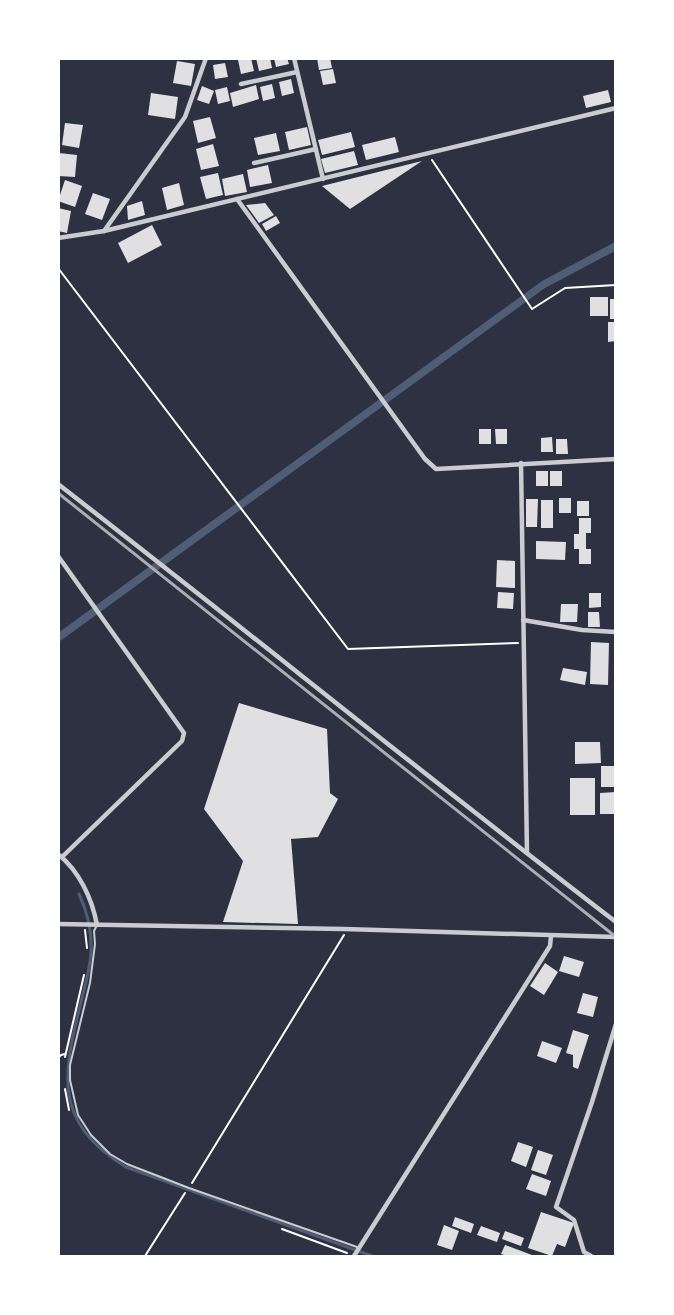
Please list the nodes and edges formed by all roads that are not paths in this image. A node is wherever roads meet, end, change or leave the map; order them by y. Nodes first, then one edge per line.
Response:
1 (206, 58) edge
2 (294, 58) edge
3 (297, 72) junction
4 (241, 84) dead end
5 (615, 108) edge
6 (316, 149) junction
7 (254, 163) dead end
8 (323, 179) junction
9 (237, 199) junction
10 (104, 231) junction
11 (58, 238) edge
12 (615, 459) edge
13 (521, 463) junction
14 (58, 484) edge
15 (58, 556) edge
16 (523, 620) junction
17 (615, 632) edge
18 (527, 853) junction
19 (60, 855) edge
20 (615, 922) edge
21 (58, 924) edge
22 (97, 925) junction
23 (551, 936) junction
24 (615, 937) edge
25 (615, 1024) edge
26 (360, 1247) junction
27 (355, 1256) edge
28 (591, 1257) edge

1 - 10 street
2 - 3 street
3 - 4 street
3 - 6 street
5 - 8 street
6 - 7 street
6 - 8 street
8 - 9 street
9 - 10 street
9 - 13 street
10 - 11 street
12 - 13 street
13 - 16 street
14 - 18 street
15 - 19 street
16 - 17 street
16 - 18 street
18 - 20 street
19 - 22 street
21 - 22 street
22 - 23 street
22 - 26 lane
23 - 24 street
23 - 26 street
25 - 28 street
26 - 27 street

